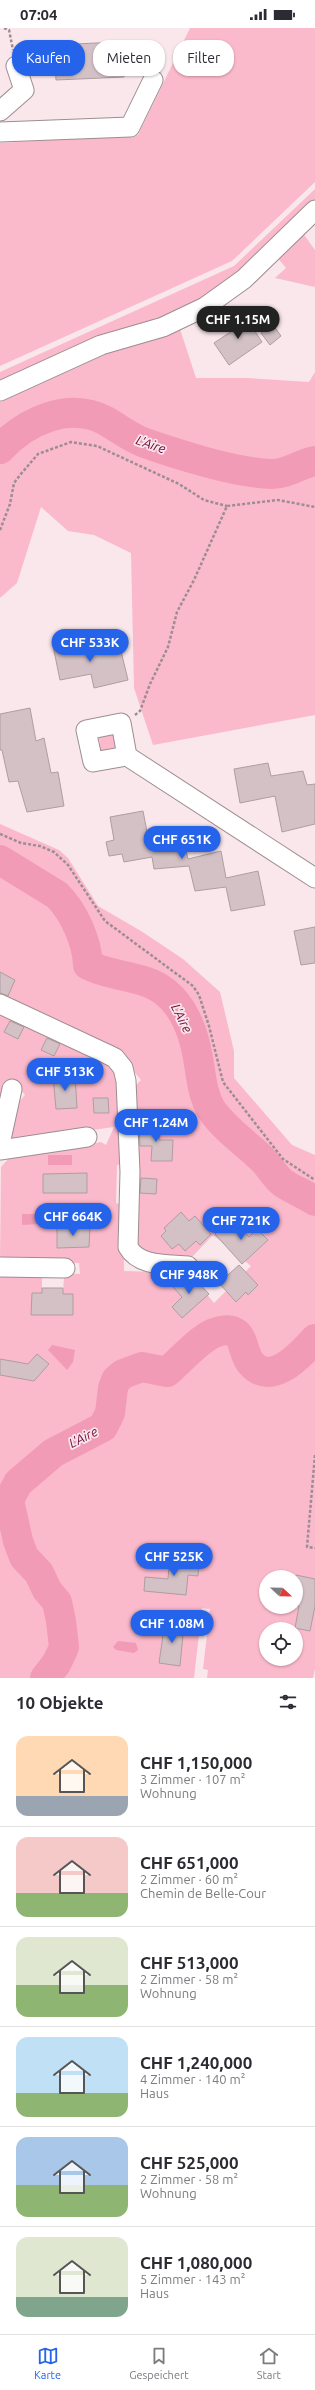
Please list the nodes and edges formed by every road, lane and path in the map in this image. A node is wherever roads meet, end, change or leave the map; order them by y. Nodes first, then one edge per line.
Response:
1 (4, 28) edge
2 (12, 45) edge
3 (19, 76) edge
4 (153, 80) dead end
5 (0, 111) edge
6 (0, 132) edge
7 (315, 210) edge
8 (0, 391) edge
9 (227, 506) junction
10 (315, 507) edge
11 (0, 530) edge
12 (121, 723) junction
13 (127, 756) junction
14 (0, 834) edge
15 (314, 877) edge
16 (0, 1004) edge
17 (12, 1089) dead end
18 (87, 1137) dead end
19 (0, 1144) edge
20 (0, 1150) edge
21 (315, 1180) edge
22 (0, 1266) edge
23 (188, 1266) dead end
24 (65, 1268) dead end
25 (315, 1455) edge
26 (315, 1548) edge

1 - 2 path
3 - 5 street
4 - 6 street
7 - 8 street
9 - 10 path
9 - 11 path
9 - 12 path
12 - 13 street
12 - 13 street
13 - 15 street
14 - 21 path
16 - 23 street
17 - 19 street
18 - 20 street
22 - 24 street
25 - 26 path

